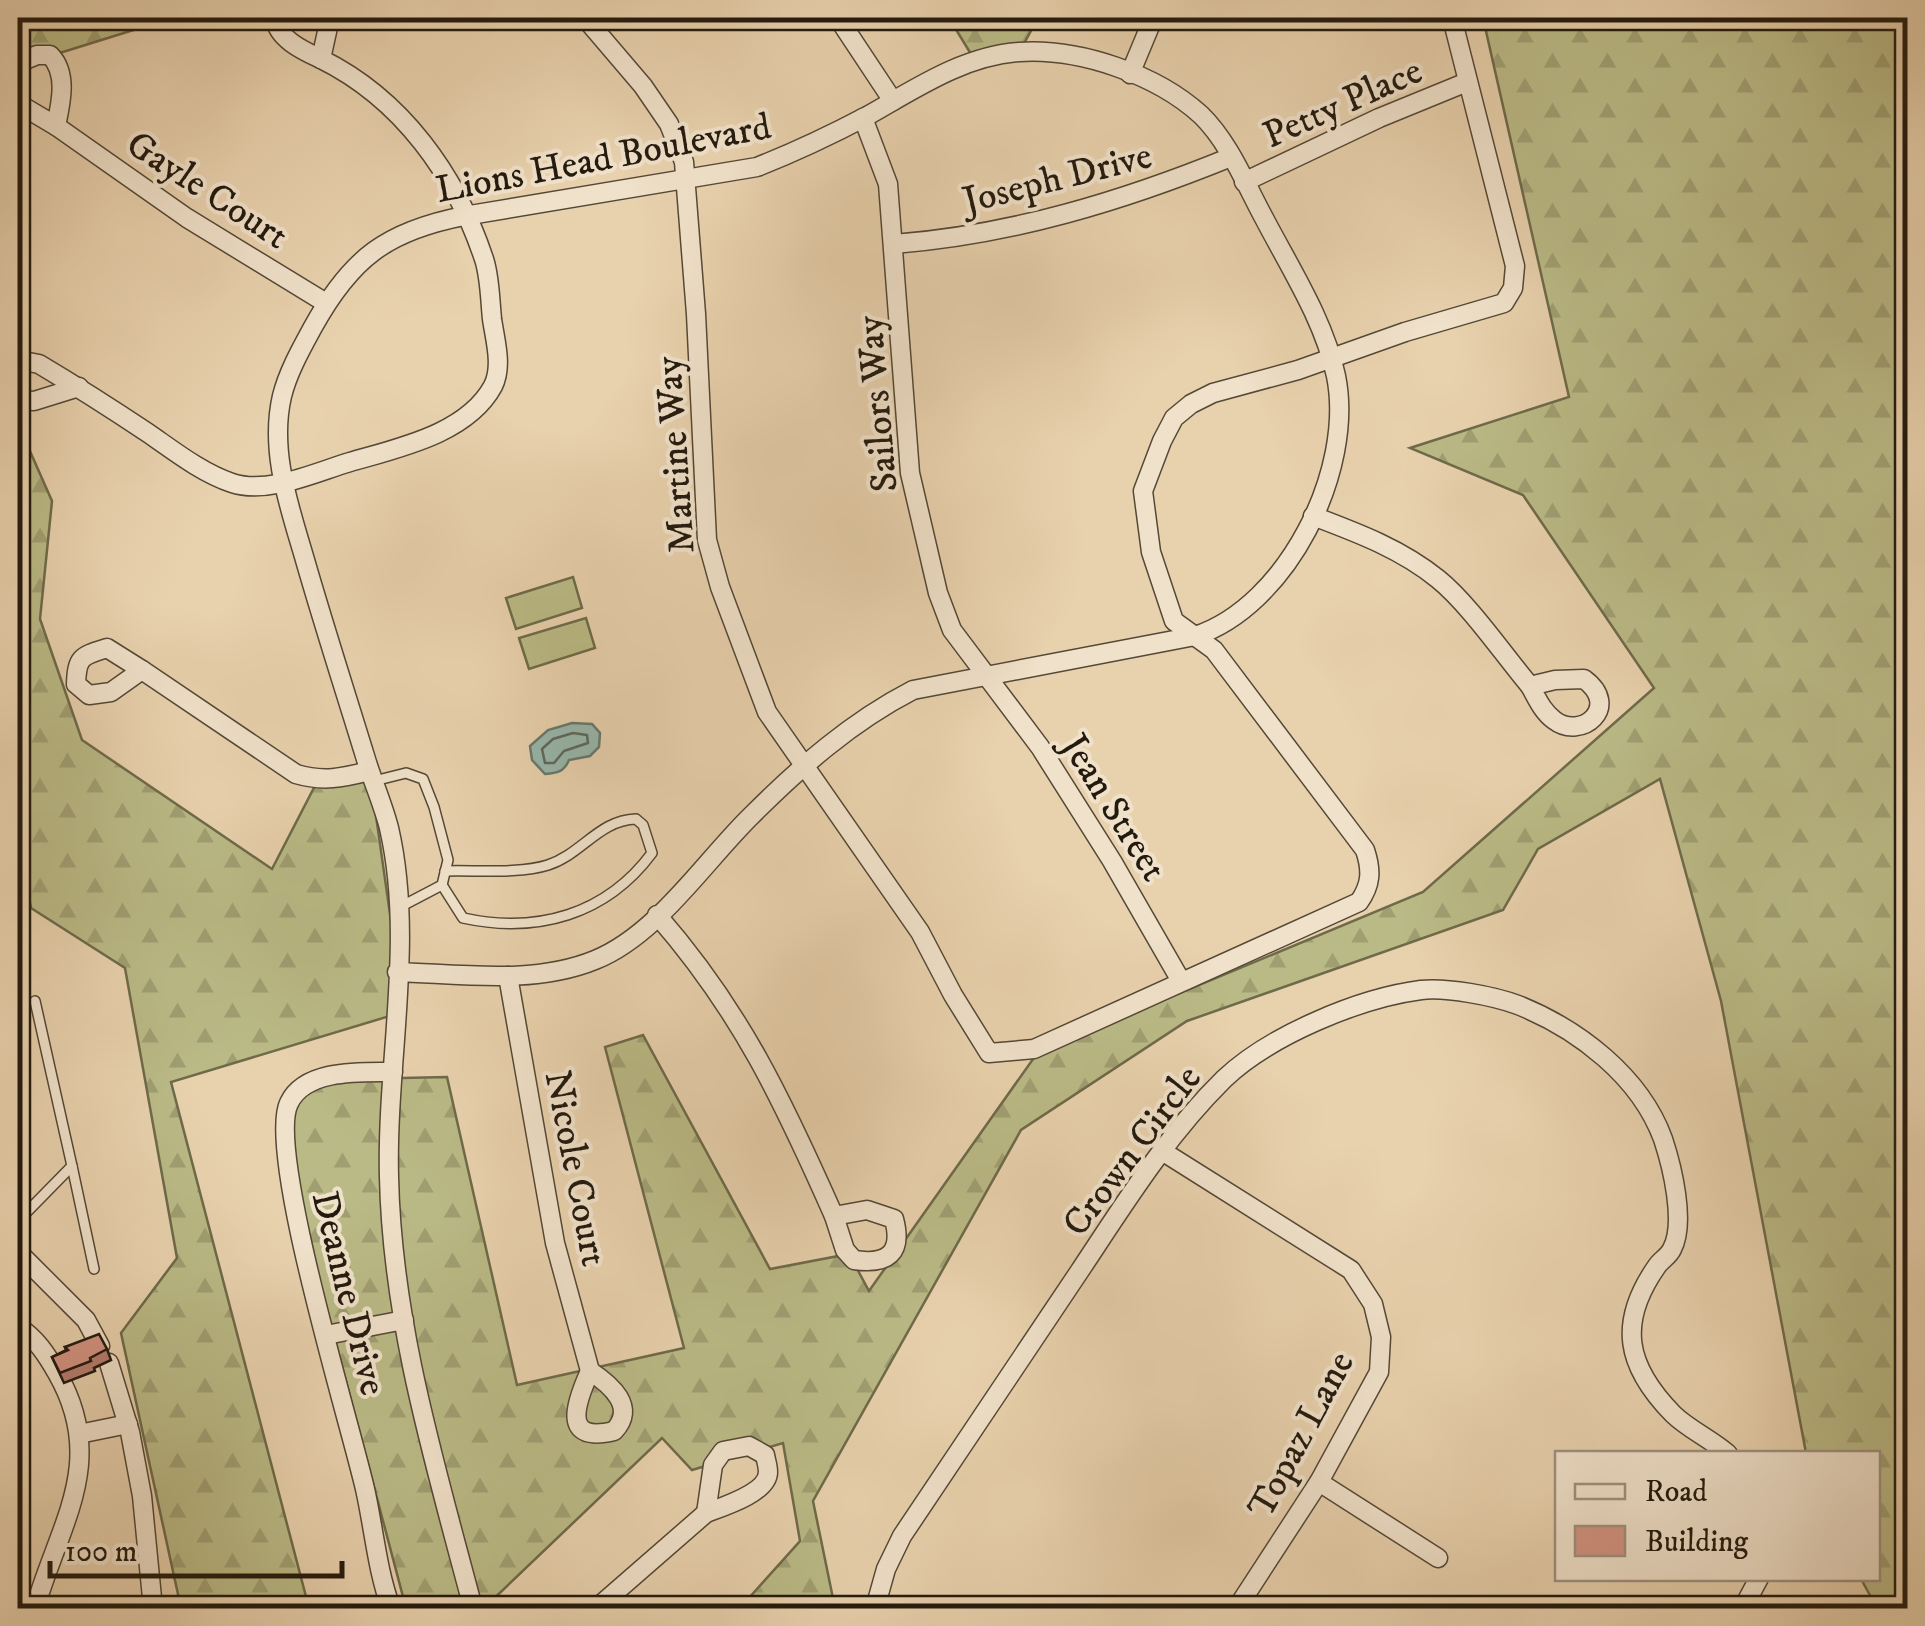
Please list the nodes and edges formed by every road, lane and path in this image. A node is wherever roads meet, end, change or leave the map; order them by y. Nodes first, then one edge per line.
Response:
1 (275, 18) edge
2 (330, 18) edge
3 (585, 18) edge
4 (838, 18) edge
5 (1157, 18) edge
6 (1452, 18) edge
7 (321, 59) junction
8 (18, 62) edge
9 (1130, 74) junction
10 (1467, 82) junction
11 (18, 99) edge
12 (893, 101) junction
13 (863, 118) junction
14 (56, 126) junction
15 (1232, 157) junction
16 (685, 178) junction
17 (1244, 182) junction
18 (464, 216) junction
19 (894, 244) junction
20 (326, 303) junction
21 (1331, 358) junction
22 (18, 360) edge
23 (80, 387) junction
24 (18, 400) edge
25 (282, 482) junction
26 (1313, 516) junction
27 (1194, 636) junction
28 (142, 670) dead end
29 (984, 674) junction
30 (1530, 686) dead end
31 (805, 766) junction
32 (371, 776) junction
33 (445, 871) junction
34 (442, 886) junction
35 (398, 909) junction
36 (658, 915) junction
37 (397, 972) junction
38 (508, 976) junction
39 (1181, 981) junction
40 (35, 1002) dead end
41 (393, 1072) junction
42 (1162, 1151) junction
43 (72, 1166) junction
44 (834, 1216) dead end
45 (18, 1221) edge
46 (18, 1252) edge
47 (94, 1268) dead end
48 (404, 1320) junction
49 (18, 1327) edge
50 (326, 1335) junction
51 (590, 1371) dead end
52 (128, 1424) junction
53 (79, 1434) junction
54 (1725, 1451) edge
55 (1319, 1482) junction
56 (706, 1513) dead end
57 (1438, 1558) dead end
58 (1757, 1581) edge
59 (35, 1608) edge
60 (153, 1608) edge
61 (390, 1608) edge
62 (473, 1608) edge
63 (598, 1608) edge
64 (875, 1608) edge
65 (1237, 1608) edge
66 (1743, 1608) edge

1 - 7 street
2 - 7 street
3 - 16 street, Martine Way
4 - 12 street
5 - 9 street
6 - 10 street
7 - 18 street
8 - 14 street
9 - 12 street, Lions Head Boulevard
9 - 15 street, Lions Head Boulevard
10 - 17 street, Petty Place
10 - 21 street
11 - 14 street, Gayle Court
12 - 13 street, Lions Head Boulevard
13 - 16 street, Lions Head Boulevard
13 - 19 street, Sailors Way
14 - 20 street, Gayle Court
15 - 17 street, Lions Head Boulevard
15 - 19 street, Joseph Drive
16 - 18 street, Lions Head Boulevard
16 - 31 street, Martine Way
17 - 21 street, Lions Head Boulevard
18 - 20 street, Lions Head Boulevard
18 - 25 street
19 - 29 street, Sailors Way
20 - 25 street, Lions Head Boulevard
21 - 26 street, Lions Head Boulevard
21 - 27 street
22 - 23 street
23 - 24 street
23 - 25 street
25 - 32 street, Lions Head Boulevard
26 - 27 street, Lions Head Boulevard
26 - 30 street
27 - 29 street, Lions Head Boulevard
27 - 39 street
28 - 32 street
29 - 31 street, Lions Head Boulevard
29 - 39 street, Jean Street
31 - 36 street, Lions Head Boulevard
31 - 39 street, Martine Way
32 - 33 lane
32 - 35 street, Lions Head Boulevard
33 - 34 lane
33 - 34 lane
34 - 35 lane
35 - 37 street, Lions Head Boulevard
36 - 38 street, Lions Head Boulevard
36 - 44 street
37 - 38 street, Lions Head Boulevard
37 - 41 street, Lions Head Boulevard
38 - 51 street, Nicole Court
40 - 43 lane
41 - 48 street, Lions Head Boulevard
41 - 50 street, Deanne Drive
42 - 54 street, Crown Circle
42 - 55 street, Topaz Lane
42 - 64 street, Crown Circle
43 - 45 lane
43 - 47 lane
46 - 52 street
48 - 50 street
48 - 62 street, Lions Head Boulevard
49 - 53 street
50 - 61 street, Deanne Drive
52 - 53 street
52 - 60 street
53 - 59 street
55 - 57 street
55 - 65 street, Topaz Lane
56 - 63 street
58 - 66 street

